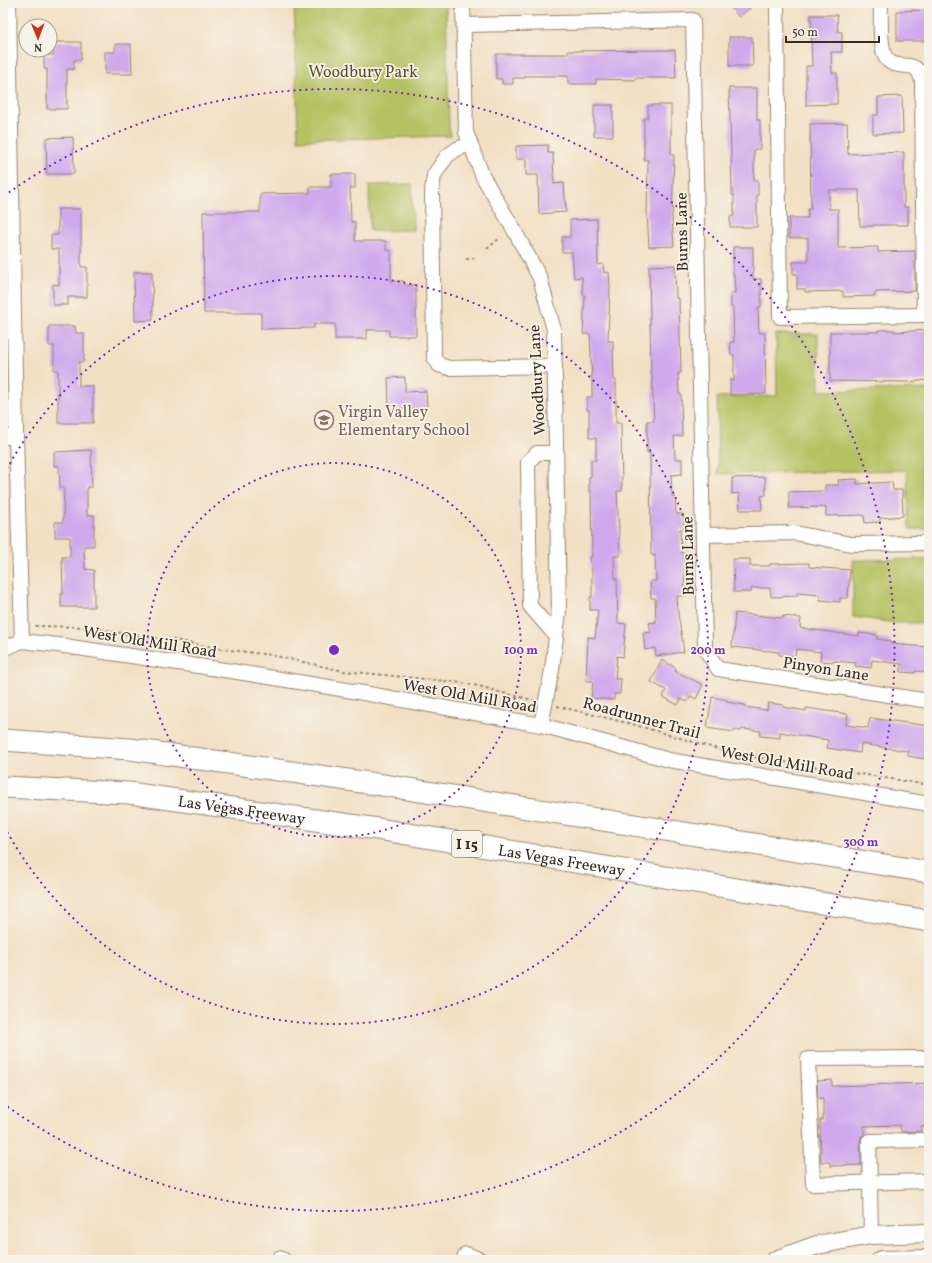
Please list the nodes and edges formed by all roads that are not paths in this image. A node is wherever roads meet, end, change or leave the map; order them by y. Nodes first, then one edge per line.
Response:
1 (9, 3) edge
2 (463, 3) edge
3 (777, 3) edge
4 (881, 3) edge
5 (464, 25) junction
6 (470, 144) junction
7 (555, 366) junction
8 (10, 437) edge
9 (556, 453) junction
10 (704, 535) junction
11 (929, 543) edge
12 (556, 636) junction
13 (22, 641) junction
14 (3, 648) edge
15 (718, 669) joint
16 (929, 701) edge
17 (541, 725) junction
18 (3, 740) edge
19 (3, 787) edge
20 (929, 804) edge
21 (929, 872) edge
22 (929, 921) edge
23 (929, 1058) edge
24 (929, 1140) edge
25 (929, 1181) edge
26 (870, 1183) junction
27 (929, 1233) edge
28 (871, 1235) junction
29 (929, 1259) edge
30 (278, 1260) edge
31 (284, 1260) edge
32 (463, 1260) edge
33 (481, 1260) edge
34 (776, 1260) edge
35 (881, 1260) edge

1 - 8 street
2 - 5 street, Woodbury Lane
3 - 4 street
5 - 6 street, Woodbury Lane
5 - 10 street, Burns Lane
6 - 7 street, Woodbury Lane
6 - 7 street
7 - 9 street, Woodbury Lane
8 - 13 street
9 - 12 street, Woodbury Lane
9 - 12 street
10 - 11 street
10 - 15 street, Burns Lane
12 - 17 street, Woodbury Lane
13 - 14 street, West Old Mill Road
13 - 17 street, West Old Mill Road
15 - 16 street, Pinyon Lane
17 - 20 street, West Old Mill Road
18 - 21 highway
19 - 22 highway, Las Vegas Freeway / I 15
23 - 26 street
24 - 26 street
25 - 26 street
26 - 28 street
27 - 28 main road
28 - 34 main road
29 - 35 main road
30 - 31 street
32 - 33 street

